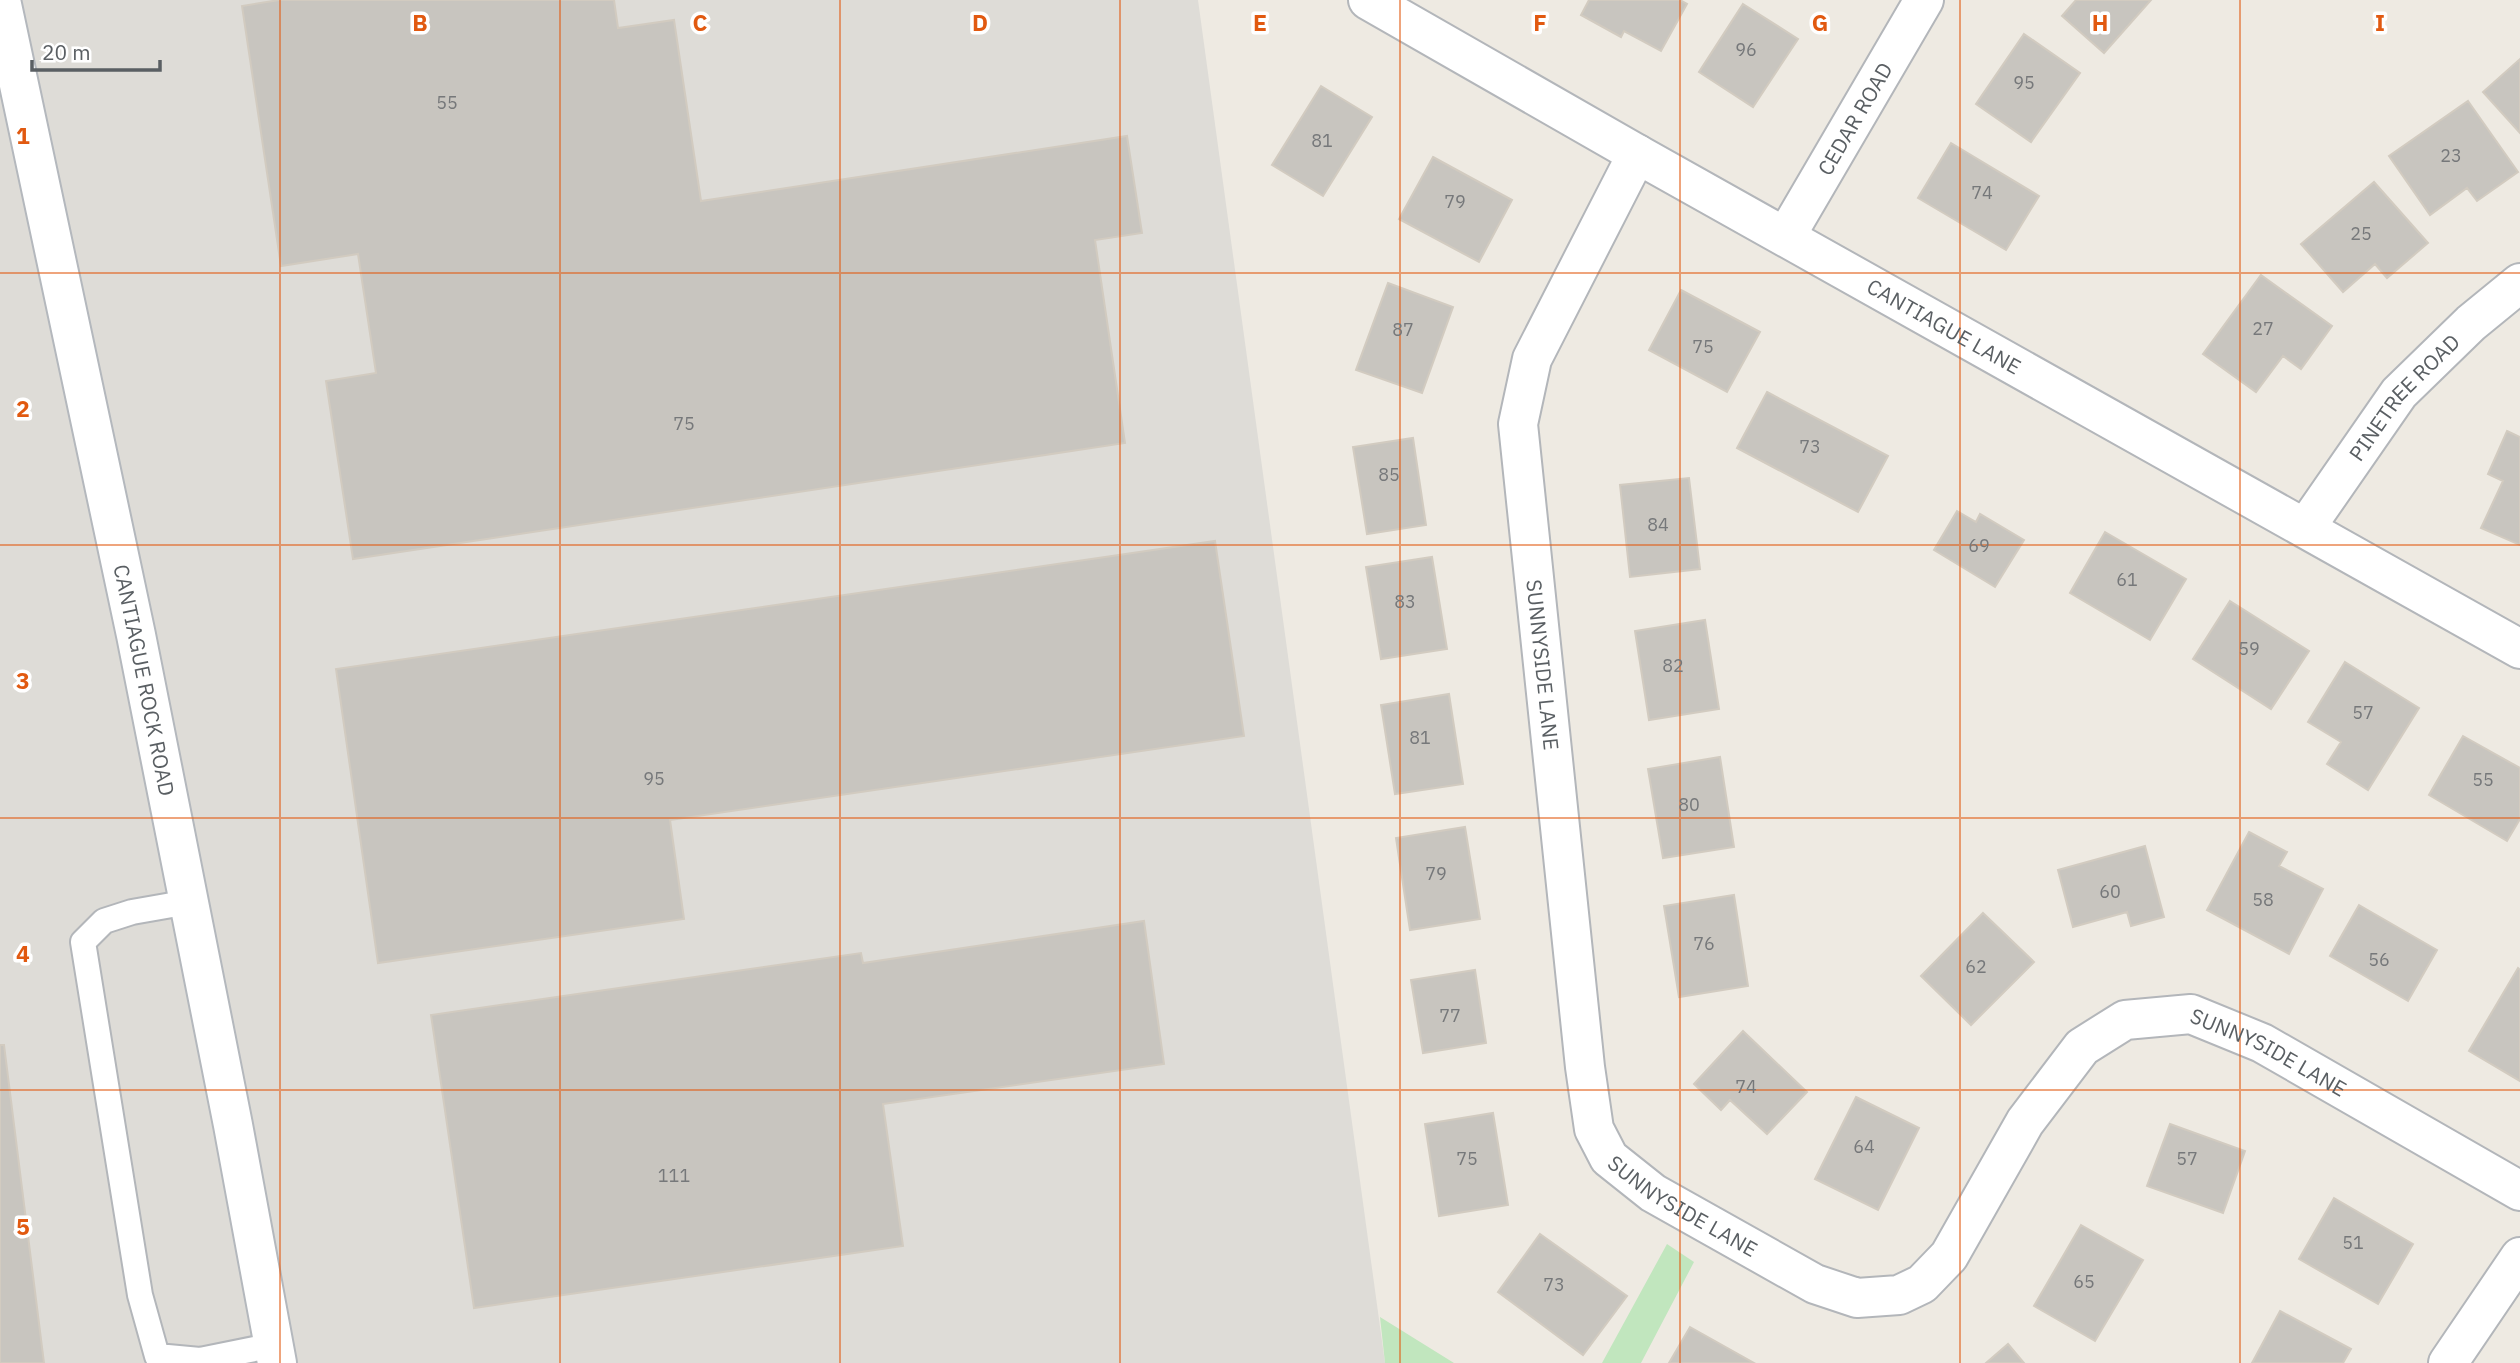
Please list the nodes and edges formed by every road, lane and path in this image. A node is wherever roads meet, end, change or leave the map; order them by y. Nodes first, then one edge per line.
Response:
1 (1, 0) edge
2 (1368, 0) edge
3 (1924, 0) edge
4 (1637, 154) junction
5 (1786, 236) junction
6 (2520, 283) edge
7 (2306, 527) junction
8 (2520, 649) edge
9 (189, 902) junction
10 (2520, 1191) edge
11 (2520, 1257) edge
12 (276, 1354) edge
13 (2448, 1363) edge

1 - 9 street, CANTIAGUE ROCK ROAD
2 - 4 street, CANTIAGUE LANE
3 - 5 street, CEDAR ROAD
4 - 5 street, CANTIAGUE LANE
4 - 10 street, SUNNYSIDE LANE
5 - 7 street, CANTIAGUE LANE
6 - 7 street, PINETREE ROAD
7 - 8 street, CANTIAGUE LANE
9 - 12 street, CANTIAGUE ROCK ROAD
9 - 12 lane
11 - 13 street

